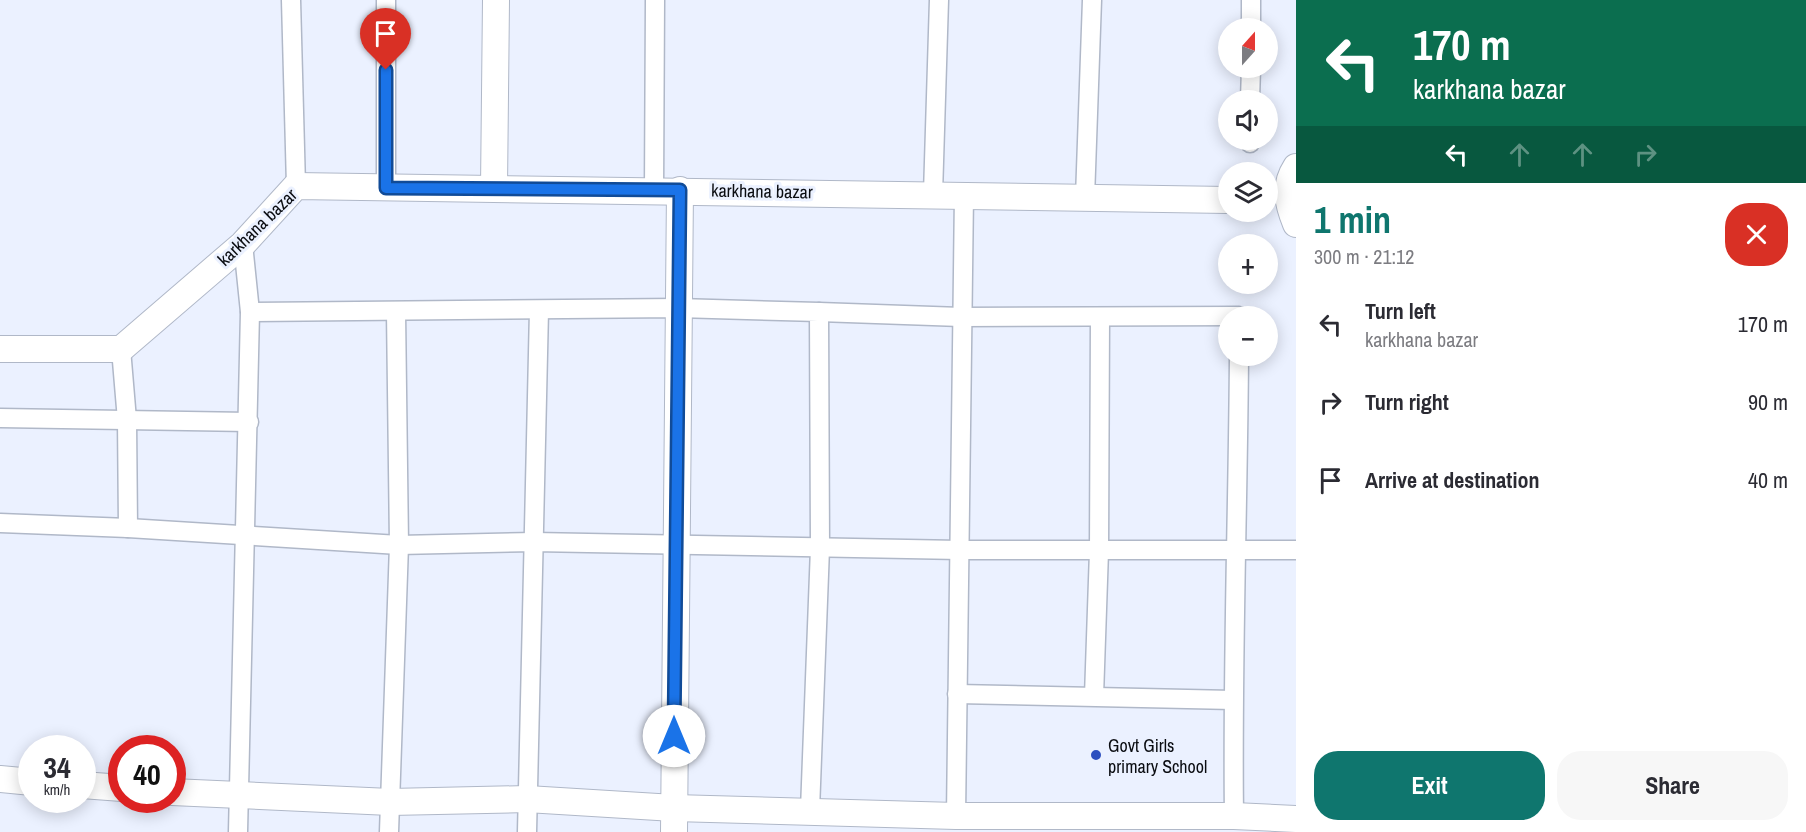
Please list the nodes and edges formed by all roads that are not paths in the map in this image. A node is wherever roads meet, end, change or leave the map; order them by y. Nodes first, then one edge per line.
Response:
1 (291, 0) edge
2 (386, 0) edge
3 (496, 0) edge
4 (656, 0) edge
5 (939, 0) edge
6 (1092, 0) edge
7 (1251, 0) edge
8 (1251, 18) edge
9 (1296, 167) edge
10 (296, 186) junction
11 (386, 188) junction
12 (494, 188) junction
13 (654, 190) junction
14 (680, 190) junction
15 (933, 194) junction
16 (964, 194) junction
17 (1085, 198) junction
18 (1278, 199) edge
19 (1218, 200) edge
20 (1278, 202) edge
21 (1296, 224) edge
22 (243, 244) junction
23 (678, 308) junction
24 (539, 310) junction
25 (250, 312) junction
26 (396, 312) junction
27 (819, 312) junction
28 (1218, 316) edge
29 (961, 317) junction
30 (1100, 317) junction
31 (0, 349) edge
32 (121, 349) junction
33 (1239, 366) edge
34 (0, 418) edge
35 (127, 420) junction
36 (249, 422) junction
37 (0, 523) edge
38 (128, 528) junction
39 (247, 536) junction
40 (534, 542) junction
41 (675, 544) junction
42 (399, 546) junction
43 (820, 548) junction
44 (1238, 548) junction
45 (960, 550) junction
46 (1296, 550) edge
47 (1099, 551) junction
48 (957, 694) junction
49 (1094, 696) junction
50 (1233, 700) junction
51 (0, 779) edge
52 (18, 781) edge
53 (186, 793) edge
54 (239, 797) junction
55 (527, 799) junction
56 (390, 802) junction
57 (810, 810) junction
58 (956, 816) junction
59 (1234, 816) junction
60 (1296, 819) edge
61 (674, 820) edge
62 (238, 832) edge
63 (389, 832) edge
64 (527, 832) edge

1 - 10 street
2 - 11 street
3 - 12 street
4 - 13 street
5 - 15 street
6 - 17 street
7 - 8 street
9 - 18 street
10 - 11 street, karkhana bazar
10 - 22 street, karkhana bazar
11 - 12 street, karkhana bazar
12 - 13 street, karkhana bazar
13 - 14 street, karkhana bazar
14 - 15 street, karkhana bazar
14 - 23 street
15 - 16 street, karkhana bazar
16 - 17 street, karkhana bazar
16 - 29 street
17 - 19 street, karkhana bazar
20 - 21 street
22 - 25 street
22 - 32 street, karkhana bazar
23 - 24 street
23 - 27 street
23 - 41 street
24 - 26 street
24 - 40 street
25 - 26 street
25 - 36 street
26 - 42 street
27 - 29 street
27 - 43 street
28 - 30 street
29 - 30 street
29 - 45 street
30 - 47 street
31 - 32 street
32 - 35 street
33 - 44 street
34 - 35 street
35 - 36 street
35 - 38 street
36 - 39 street
37 - 38 street
38 - 39 street
39 - 42 street
39 - 54 street
40 - 41 street
40 - 42 street
40 - 55 street
41 - 43 street
41 - 61 street
42 - 56 street
43 - 45 street
43 - 57 street
44 - 46 street
44 - 47 street
44 - 50 street
45 - 47 street
45 - 48 street
47 - 49 street
48 - 49 street
48 - 58 street
49 - 50 street
50 - 59 street
51 - 52 street
53 - 54 street
54 - 56 street
54 - 62 street
55 - 56 street
55 - 61 street
55 - 64 street
56 - 63 street
57 - 58 street
57 - 61 street
58 - 59 street
59 - 60 street

